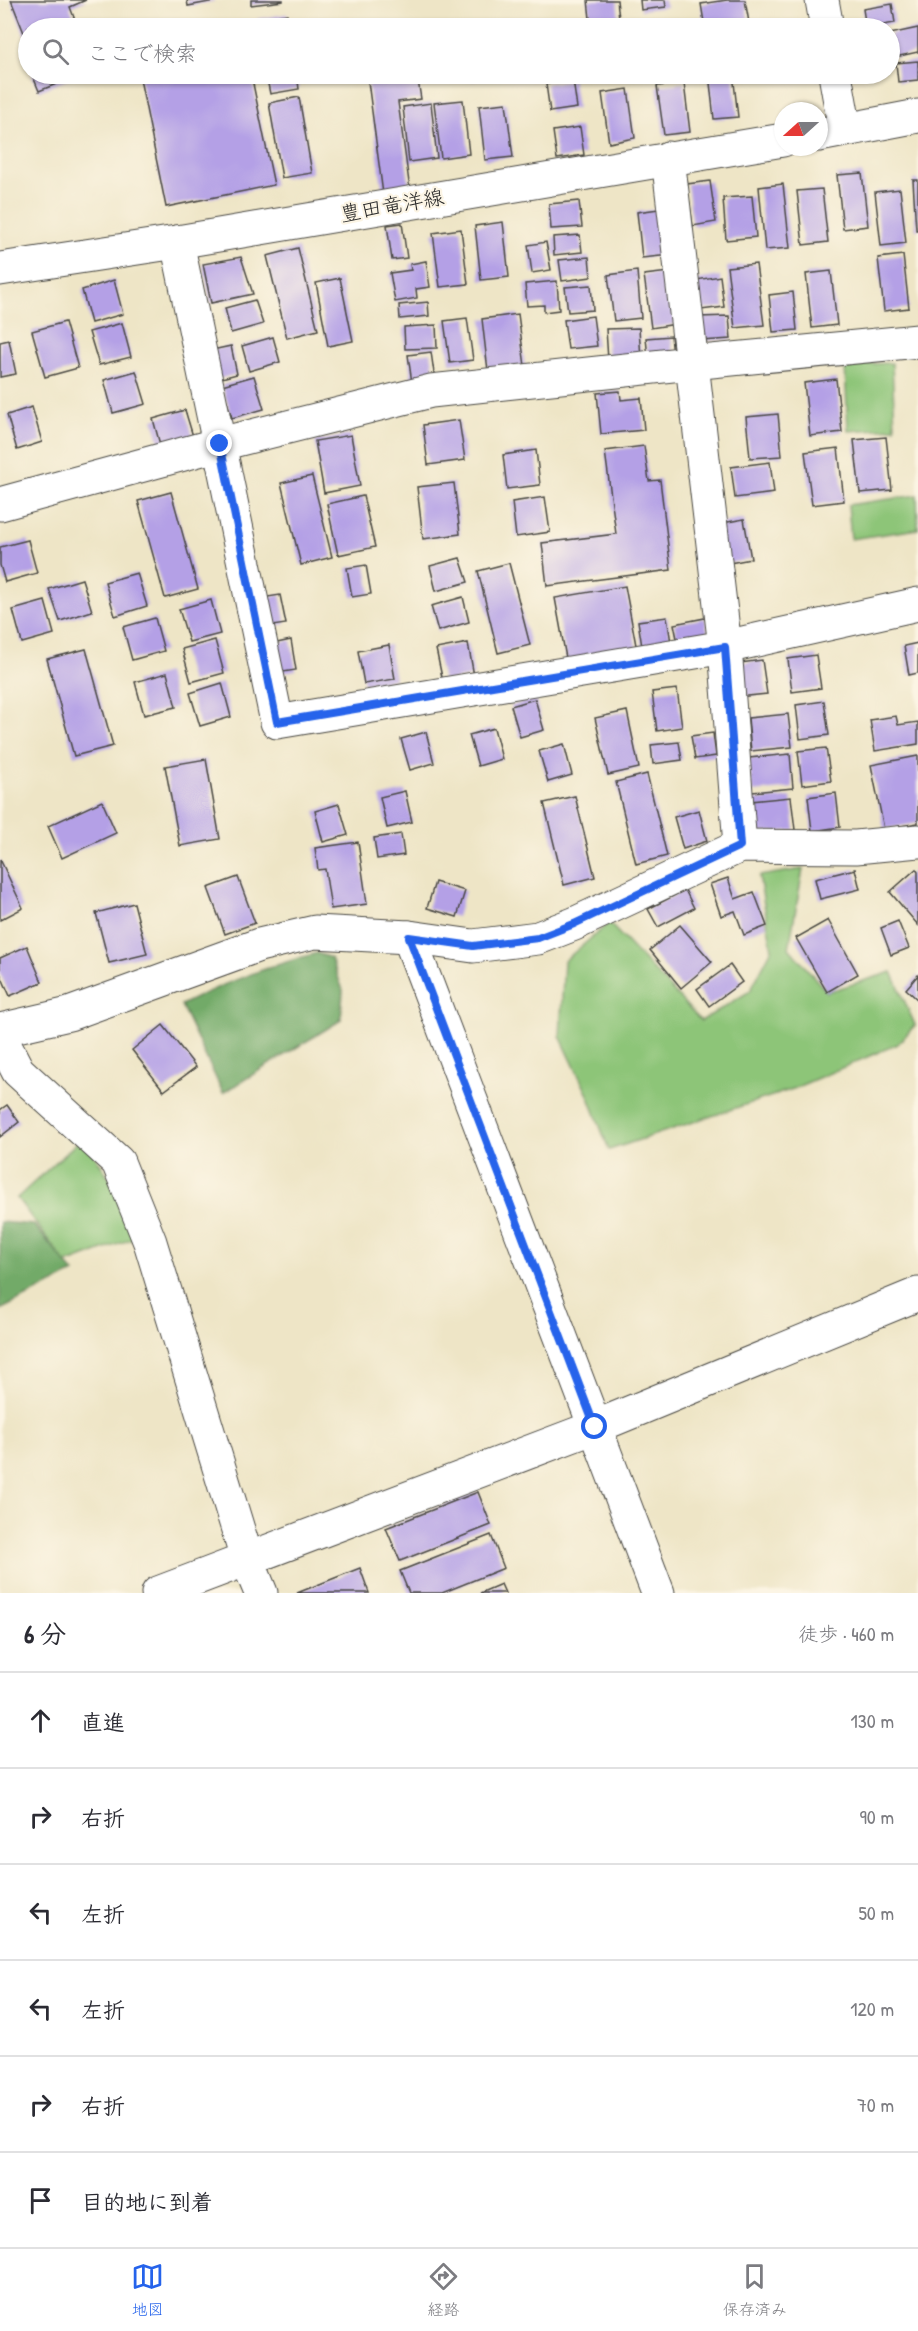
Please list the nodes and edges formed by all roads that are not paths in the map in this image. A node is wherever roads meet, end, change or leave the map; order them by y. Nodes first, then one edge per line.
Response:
1 (822, 0) edge
2 (825, 18) edge
3 (834, 84) edge
4 (918, 117) edge
5 (832, 132) edge
6 (774, 141) edge
7 (668, 158) junction
8 (177, 242) junction
9 (0, 269) edge
10 (918, 341) edge
11 (691, 363) junction
12 (220, 444) junction
13 (0, 504) edge
14 (918, 604) edge
15 (725, 647) junction
16 (918, 841) edge
17 (740, 846) junction
18 (409, 937) junction
19 (0, 1030) edge
20 (0, 1036) edge
21 (918, 1294) edge
22 (595, 1427) junction
23 (247, 1559) junction
24 (158, 1593) edge
25 (261, 1593) edge
26 (658, 1593) edge

1 - 2 street
3 - 5 street
4 - 5 street
6 - 7 street, 豊田竜洋線
7 - 8 street, 豊田竜洋線
7 - 11 street
8 - 9 street, 豊田竜洋線
8 - 12 street
10 - 11 street
11 - 12 street
11 - 15 street
12 - 13 street
12 - 15 street
14 - 15 street
15 - 17 street
16 - 17 street
17 - 18 street
18 - 19 street
18 - 22 street
20 - 23 street
21 - 22 street
22 - 23 street
22 - 26 street
23 - 24 street
23 - 25 street

